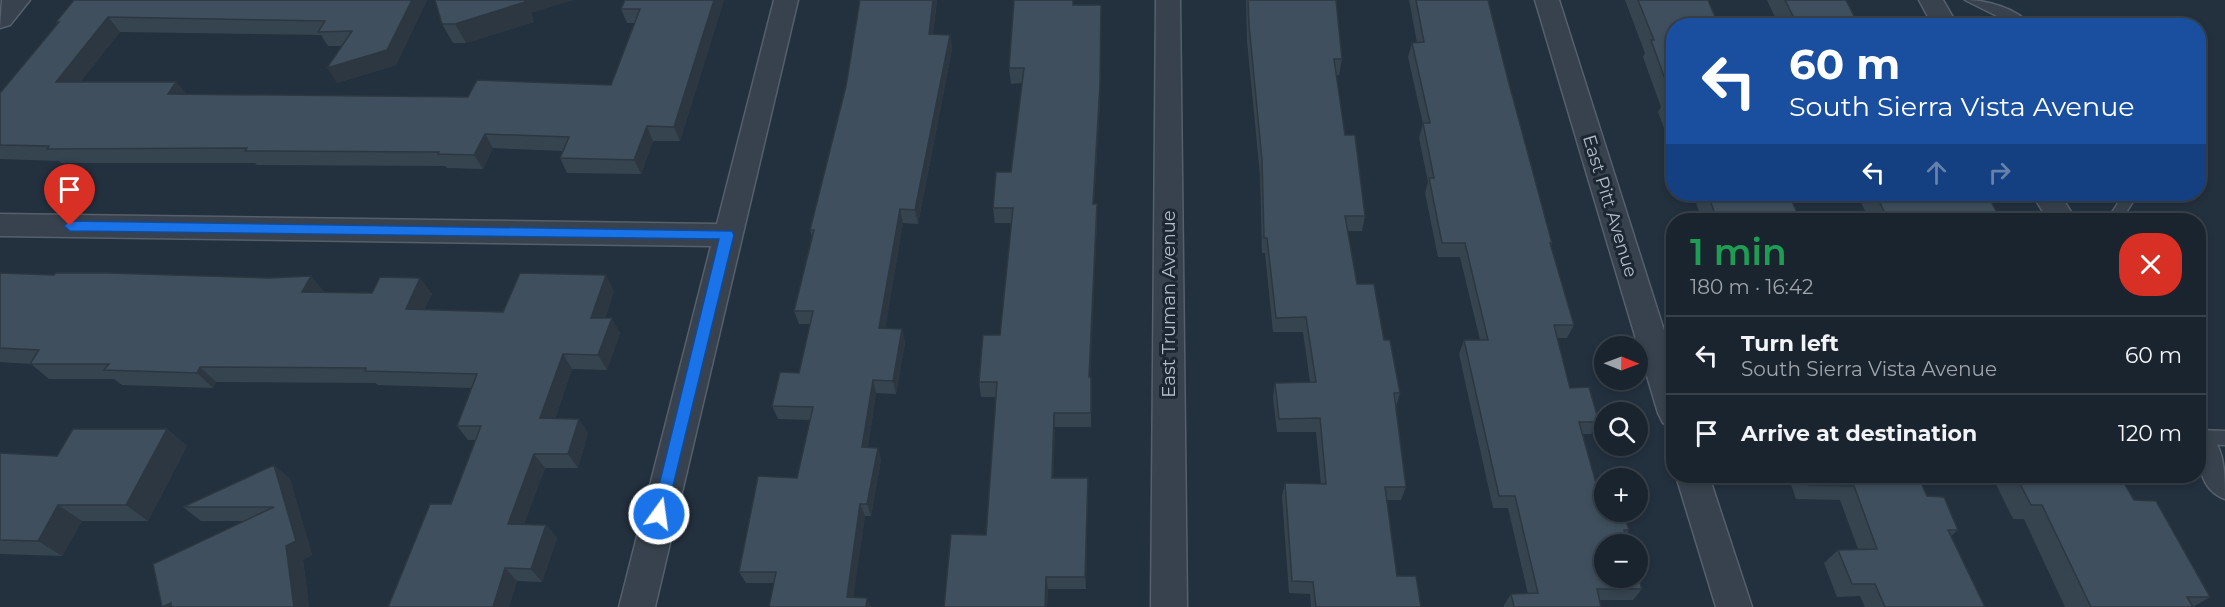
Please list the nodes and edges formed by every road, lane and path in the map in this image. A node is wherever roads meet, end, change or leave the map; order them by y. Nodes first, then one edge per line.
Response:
1 (16, 0) edge
2 (786, 0) edge
3 (1168, 0) edge
4 (1547, 0) edge
5 (1931, 0) edge
6 (1971, 0) edge
7 (1941, 18) edge
8 (2016, 18) edge
9 (0, 19) edge
10 (0, 225) edge
11 (727, 235) junction
12 (1666, 386) edge
13 (2206, 437) edge
14 (2225, 438) edge
15 (2206, 453) edge
16 (1695, 483) edge
17 (2225, 484) edge
18 (637, 607) edge
19 (1170, 607) edge
20 (1734, 607) edge

1 - 9 street
2 - 11 street
3 - 19 street, East Truman Avenue
4 - 12 street, East Pitt Avenue
5 - 7 street
6 - 8 lane
10 - 11 street
11 - 18 street
13 - 14 lane
15 - 17 street
16 - 20 street

